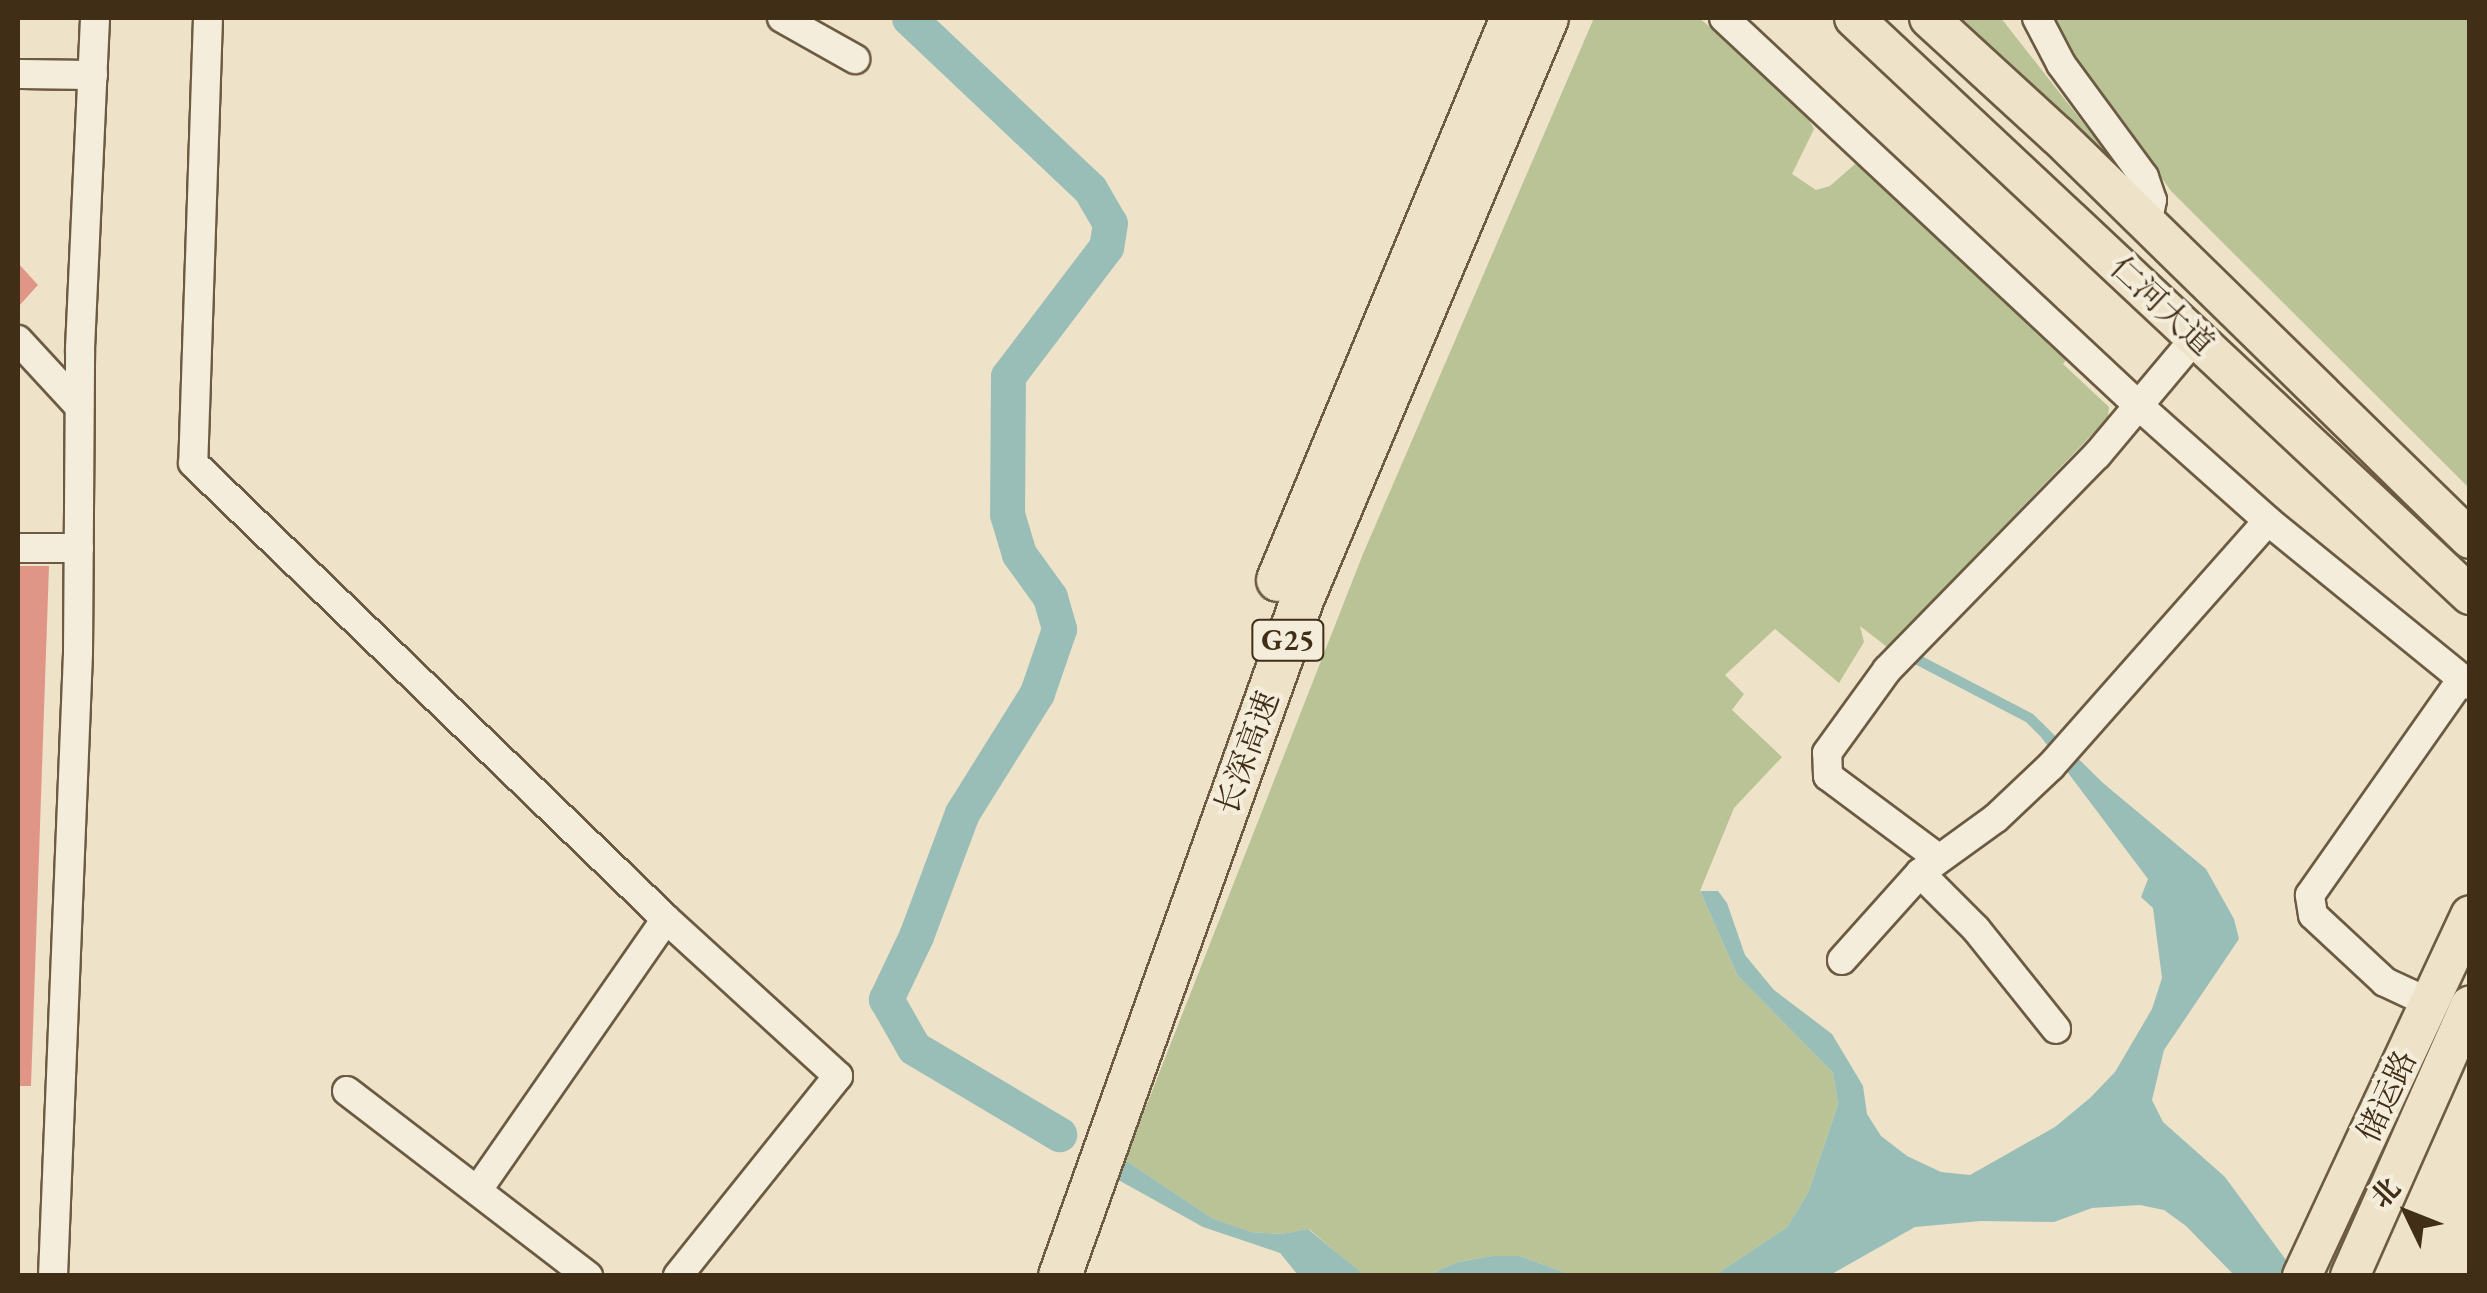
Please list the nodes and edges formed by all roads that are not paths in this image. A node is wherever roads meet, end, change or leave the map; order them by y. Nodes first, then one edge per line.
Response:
1 (96, 18) edge
2 (208, 18) edge
3 (782, 18) edge
4 (1512, 18) edge
5 (1547, 18) edge
6 (1724, 18) edge
7 (1854, 18) edge
8 (1929, 18) edge
9 (2038, 18) edge
10 (855, 58) dead end
11 (18, 74) edge
12 (93, 76) junction
13 (2147, 224) junction
14 (2196, 338) junction
15 (18, 340) edge
16 (79, 406) junction
17 (2138, 406) junction
18 (2268, 521) junction
19 (2470, 539) edge
20 (18, 548) edge
21 (79, 548) junction
22 (2470, 595) edge
23 (2466, 682) edge
24 (1929, 865) junction
25 (2470, 916) edge
26 (666, 920) junction
27 (1842, 960) dead end
28 (2430, 1003) junction
29 (2470, 1004) edge
30 (2056, 1029) dead end
31 (347, 1090) dead end
32 (478, 1190) junction
33 (2310, 1259) edge
34 (2353, 1269) edge
35 (53, 1276) edge
36 (588, 1276) edge
37 (678, 1276) edge
38 (1030, 1276) edge
39 (1060, 1276) edge

1 - 12 street
2 - 26 street
3 - 10 street
4 - 38 highway, 长深高速 / G25
5 - 39 highway, 长深高速 / G25
6 - 17 street
7 - 14 main road, 仁河大道
8 - 13 main road, 仁河大道
9 - 13 street
11 - 12 street
12 - 16 street
13 - 19 main road, 仁河大道
14 - 17 street
14 - 22 main road, 仁河大道
15 - 16 street
16 - 21 street
17 - 18 street
17 - 24 street
18 - 23 street
18 - 24 street
20 - 21 street
21 - 35 street
23 - 28 street
24 - 27 street
24 - 30 street
25 - 28 main road, 储运路
26 - 32 street
26 - 37 street
28 - 33 main road, 储运路
29 - 34 main road, 储运路
31 - 32 street
32 - 36 street

